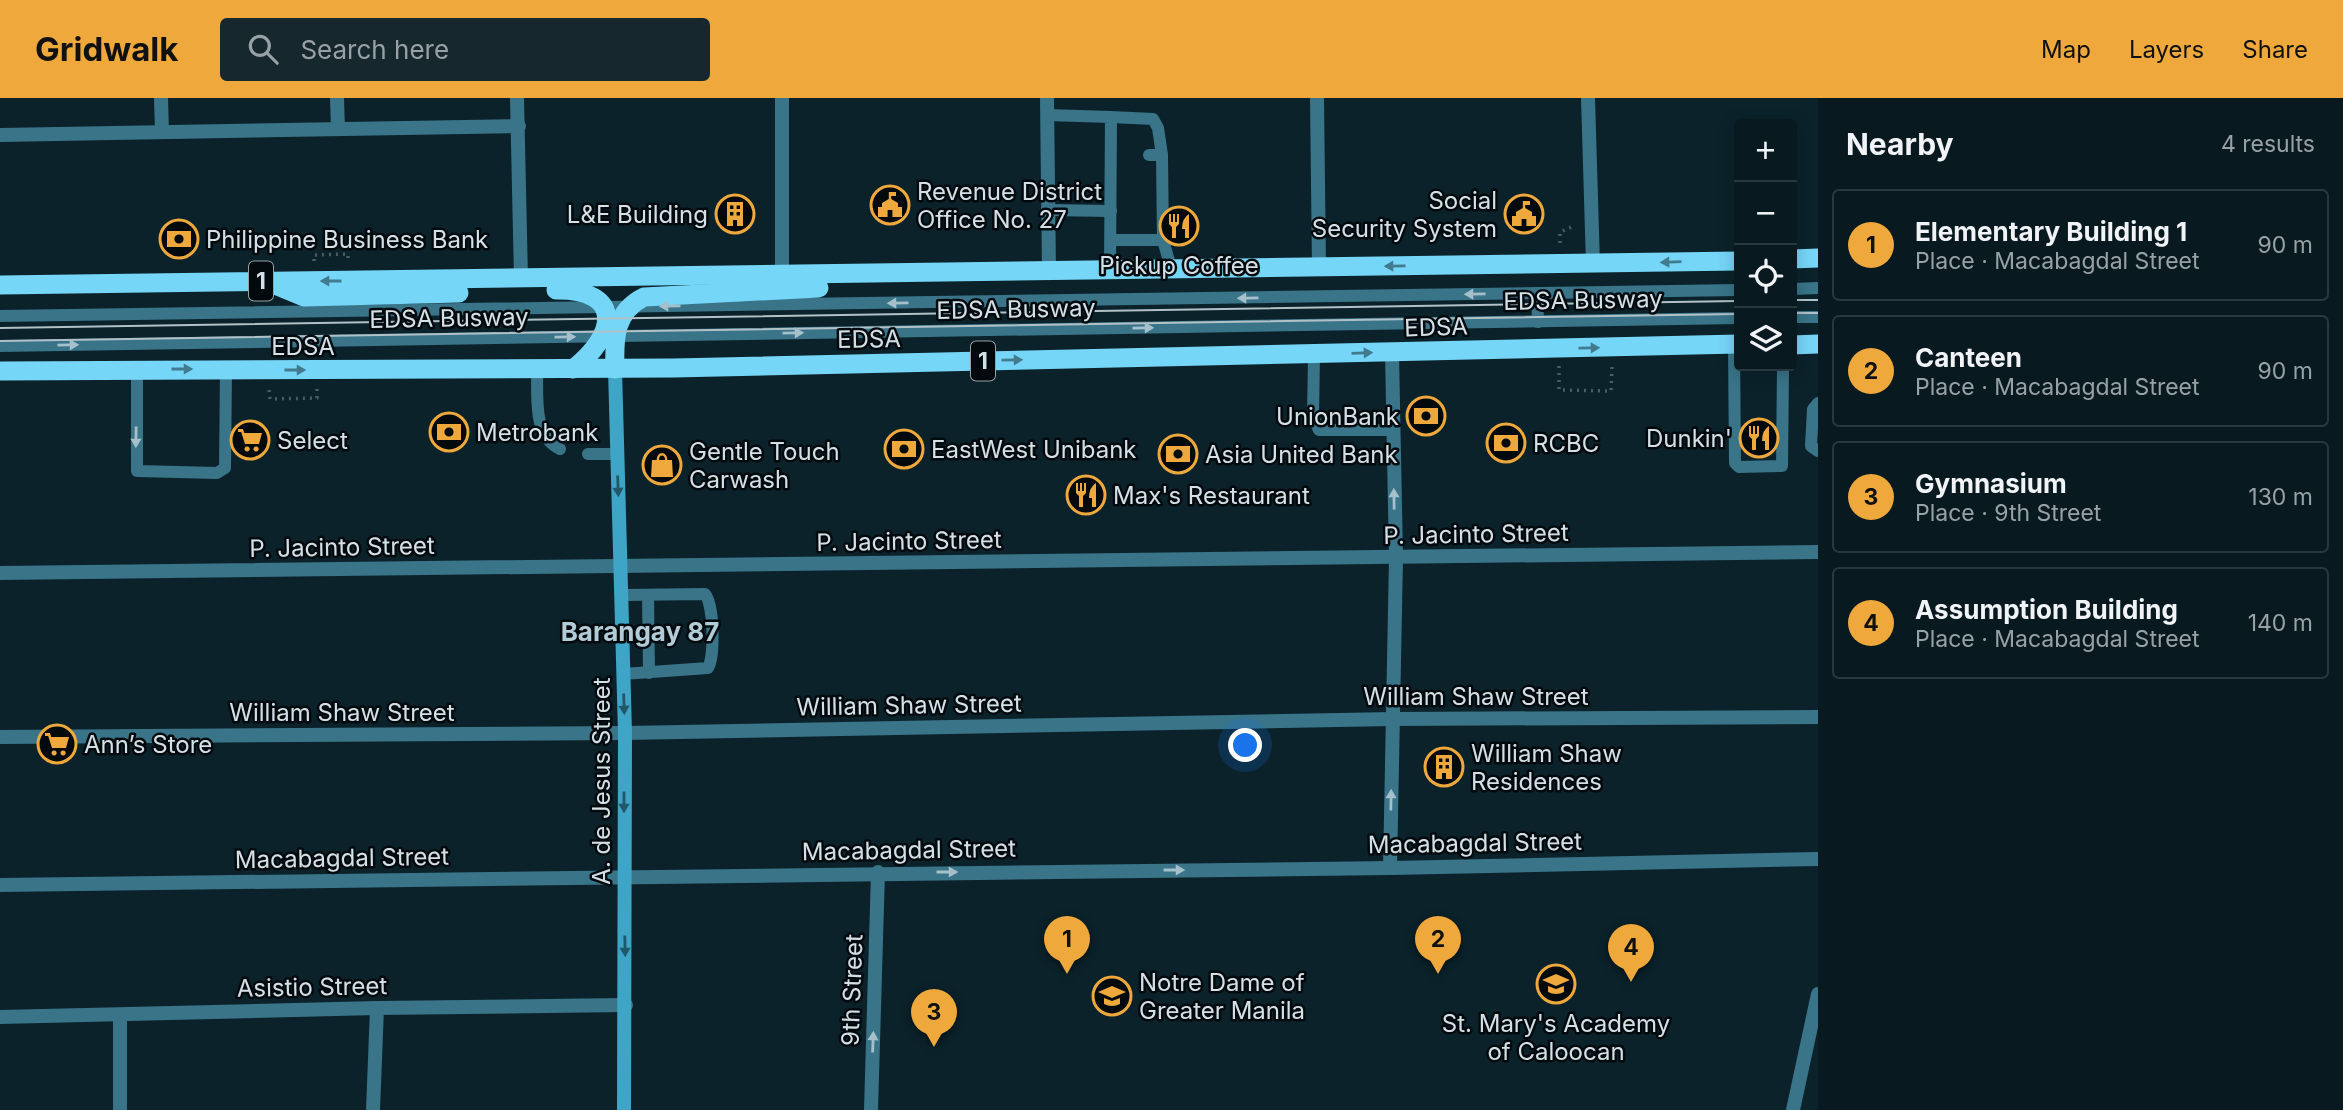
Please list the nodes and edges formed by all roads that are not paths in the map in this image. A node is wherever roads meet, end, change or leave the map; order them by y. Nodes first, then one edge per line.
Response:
1 (161, 98) edge
2 (337, 98) edge
3 (517, 98) edge
4 (782, 98) edge
5 (1047, 98) edge
6 (1317, 98) edge
7 (1588, 98) edge
8 (1047, 115) junction
9 (1111, 117) junction
10 (519, 126) junction
11 (338, 129) junction
12 (162, 132) junction
13 (0, 135) edge
14 (1047, 210) junction
15 (1111, 211) junction
16 (1112, 240) junction
17 (1163, 240) junction
18 (1818, 258) edge
19 (1797, 259) edge
20 (1734, 261) edge
21 (1593, 265) junction
22 (1319, 267) junction
23 (1171, 268) junction
24 (1110, 270) junction
25 (1049, 273) junction
26 (782, 275) junction
27 (521, 279) junction
28 (265, 281) junction
29 (0, 285) edge
30 (1797, 289) edge
31 (1818, 289) edge
32 (1734, 290) edge
33 (1537, 293) junction
34 (603, 307) junction
35 (629, 307) junction
36 (0, 316) edge
37 (1797, 317) edge
38 (1818, 317) edge
39 (1734, 318) edge
40 (1538, 322) junction
41 (609, 336) junction
42 (1734, 344) edge
43 (1818, 344) edge
44 (1797, 345) edge
45 (0, 346) edge
46 (1392, 353) junction
47 (1314, 355) junction
48 (137, 369) junction
49 (226, 369) junction
50 (537, 369) junction
51 (573, 369) junction
52 (615, 369) junction
53 (0, 371) edge
54 (1737, 371) edge
55 (1783, 371) edge
56 (1818, 403) edge
57 (1393, 430) junction
58 (560, 449) dead end
59 (1818, 451) edge
60 (588, 454) dead end
61 (617, 454) junction
62 (1818, 552) edge
63 (1396, 558) junction
64 (620, 567) junction
65 (0, 573) edge
66 (621, 594) junction
67 (648, 594) junction
68 (649, 673) junction
69 (623, 674) junction
70 (1818, 717) edge
71 (1393, 719) junction
72 (625, 733) junction
73 (0, 737) edge
74 (1818, 859) edge
75 (1390, 868) junction
76 (878, 872) junction
77 (624, 878) junction
78 (0, 885) edge
79 (1817, 994) edge
80 (626, 1005) junction
81 (377, 1007) junction
82 (120, 1015) junction
83 (0, 1017) edge
84 (120, 1110) edge
85 (373, 1110) edge
86 (624, 1110) edge
87 (871, 1110) edge
88 (1793, 1110) edge

1 - 12 street
2 - 11 street
3 - 10 street
4 - 26 street
5 - 8 street
6 - 22 street
7 - 21 street
8 - 9 lane
8 - 14 street
9 - 15 lane
9 - 17 lane
10 - 11 street
10 - 27 street
11 - 12 street
12 - 13 street
14 - 15 lane
14 - 25 street
15 - 16 lane
16 - 17 lane
16 - 24 lane
17 - 23 lane
18 - 19 highway
20 -> 21 highway, 1
21 -> 22 highway, 1
22 - 23 highway, 1
23 - 24 highway, 1
23 - 35 highway
24 - 25 highway, 1
25 - 26 highway, 1
26 - 27 highway, 1
27 -> 28 highway, 1
28 - 29 highway, 1
28 - 34 highway
30 - 31 lane
32 - 33 lane, EDSA Busway
33 -> 35 lane, EDSA Busway
33 - 40 lane
34 - 35 lane, EDSA Busway
34 - 36 lane, EDSA Busway
34 - 41 highway
35 - 41 highway
37 - 38 lane
39 - 40 lane, EDSA Busway
41 -> 40 lane, EDSA Busway
45 -> 41 lane, EDSA Busway
41 - 51 highway
41 - 52 highway
46 -> 42 highway, EDSA / 1
43 - 44 highway
47 -> 46 highway, EDSA / 1
46 - 57 street
52 -> 47 highway, EDSA / 1
47 - 57 lane
48 -> 49 highway, EDSA / 1
48 -> 49 lane
48 - 53 highway, EDSA / 1
49 -> 50 highway, EDSA / 1
50 - 51 highway, EDSA / 1
50 - 58 lane
51 - 52 highway, EDSA / 1
52 - 61 main road, A. de Jesus Street
54 - 55 lane
56 - 59 lane
63 -> 57 street
60 - 61 lane
61 -> 64 main road, A. de Jesus Street
62 - 63 street, P. Jacinto Street
63 - 64 street, P. Jacinto Street
63 - 71 street
64 - 65 street, P. Jacinto Street
64 - 66 main road, A. de Jesus Street
66 - 67 lane
66 - 69 main road, A. de Jesus Street
67 - 68 lane
67 - 68 lane
68 - 69 lane
69 -> 72 main road, A. de Jesus Street
70 - 71 street, William Shaw Street
71 - 72 street, William Shaw Street
75 -> 71 street
72 - 73 street, William Shaw Street
72 -> 77 main road, A. de Jesus Street
74 - 75 street, Macabagdal Street
76 -> 75 street, Macabagdal Street
76 - 77 street, Macabagdal Street
87 -> 76 street, 9th Street
77 - 78 street, Macabagdal Street
77 -> 80 main road, A. de Jesus Street
79 - 88 street
80 - 81 street, Asistio Street
80 - 86 main road, A. de Jesus Street
81 - 82 street, Asistio Street
81 - 85 street
82 - 83 street, Asistio Street
82 - 84 street

